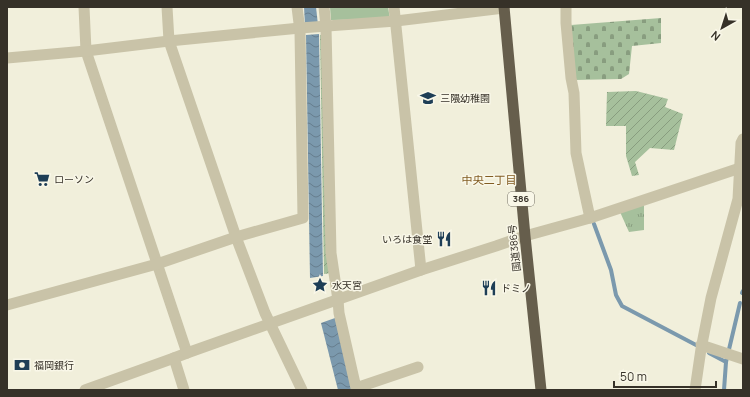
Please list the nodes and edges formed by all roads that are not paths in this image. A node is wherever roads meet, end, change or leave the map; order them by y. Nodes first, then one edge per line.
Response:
1 (84, 7) edge
2 (167, 7) edge
3 (297, 7) edge
4 (324, 7) edge
5 (394, 7) edge
6 (504, 7) edge
7 (566, 7) edge
8 (396, 21) junction
9 (326, 27) junction
10 (300, 28) junction
11 (169, 41) junction
12 (86, 51) junction
13 (7, 58) edge
14 (743, 139) edge
15 (741, 168) edge
16 (590, 218) junction
17 (525, 236) junction
18 (236, 237) junction
19 (157, 264) junction
20 (421, 270) junction
21 (338, 300) junction
22 (7, 305) edge
23 (270, 324) junction
24 (702, 345) junction
25 (187, 354) junction
26 (733, 356) edge
27 (174, 358) junction
28 (418, 367) dead end
29 (298, 389) edge
30 (85, 390) edge
31 (184, 390) edge
32 (541, 390) edge
33 (695, 390) edge

1 - 12 street
2 - 11 street
3 - 10 street
4 - 9 street
5 - 8 street
6 - 8 street
6 - 17 highway, 国道386号 / 386
7 - 16 street
8 - 9 street
8 - 20 street
9 - 10 street
9 - 21 street
10 - 11 street
10 - 18 street
11 - 12 street
11 - 18 street
12 - 13 street
12 - 19 street
14 - 15 street
15 - 16 street
15 - 24 street
16 - 17 street
17 - 20 street
17 - 32 highway, 国道386号 / 386
18 - 19 street
18 - 23 street
19 - 22 street
19 - 25 street
20 - 21 street
21 - 23 street
21 - 28 street
23 - 25 street
23 - 29 street
24 - 26 street
24 - 33 street
25 - 27 street
27 - 30 street
27 - 31 street

